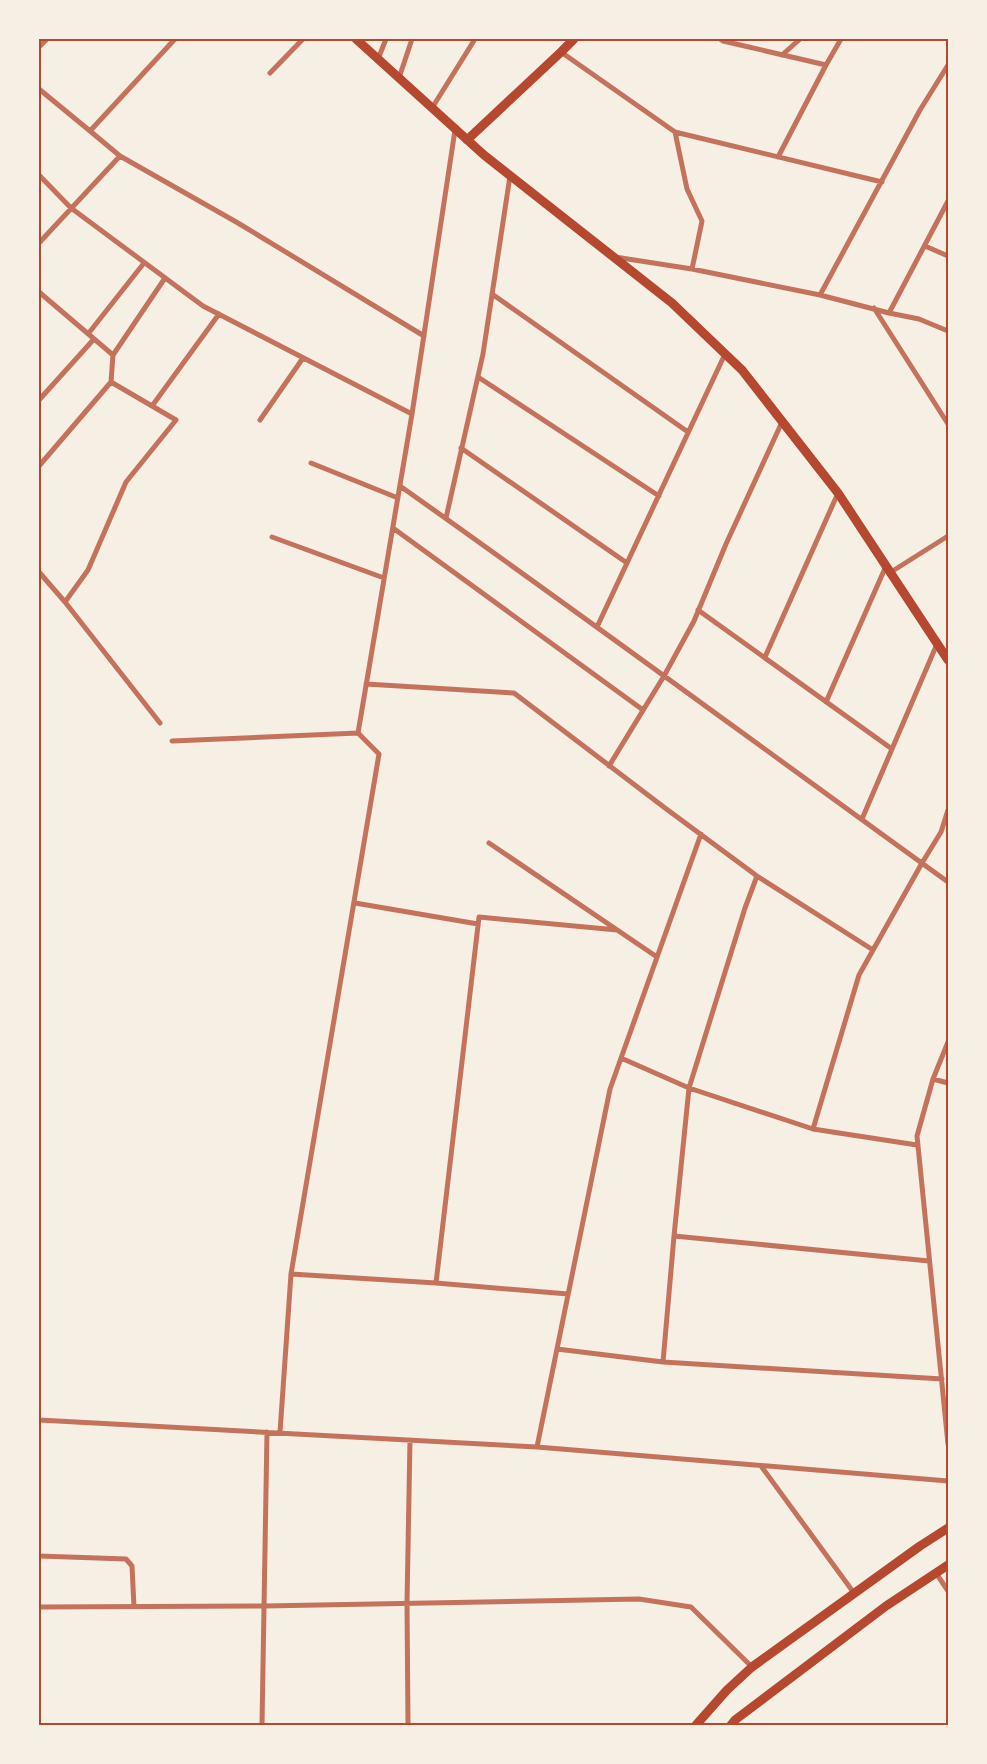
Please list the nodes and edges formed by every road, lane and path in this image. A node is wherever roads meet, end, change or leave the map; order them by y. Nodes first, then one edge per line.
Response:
1 (47, 39) edge
2 (175, 39) edge
3 (303, 39) edge
4 (356, 39) edge
5 (386, 39) edge
6 (412, 39) edge
7 (475, 39) edge
8 (574, 39) edge
9 (720, 39) edge
10 (800, 39) edge
11 (841, 39) edge
12 (39, 47) edge
13 (562, 52) junction
14 (782, 55) junction
15 (378, 59) junction
16 (826, 65) junction
17 (948, 65) edge
18 (270, 73) dead end
19 (399, 78) junction
20 (39, 89) edge
21 (432, 108) junction
22 (455, 129) junction
23 (90, 131) junction
24 (675, 132) junction
25 (467, 140) junction
26 (120, 156) junction
27 (778, 157) junction
28 (39, 175) edge
29 (510, 176) junction
30 (882, 182) junction
31 (948, 201) edge
32 (71, 208) junction
33 (39, 243) edge
34 (925, 246) junction
35 (612, 256) junction
36 (948, 256) edge
37 (144, 263) junction
38 (692, 269) junction
39 (165, 278) junction
40 (39, 292) edge
41 (492, 294) junction
42 (820, 295) junction
43 (44, 297) junction
44 (39, 302) edge
45 (874, 308) junction
46 (890, 313) junction
47 (219, 314) junction
48 (948, 330) edge
49 (88, 334) junction
50 (424, 336) junction
51 (94, 339) junction
52 (725, 354) junction
53 (113, 355) junction
54 (302, 358) junction
55 (478, 377) junction
56 (111, 382) junction
57 (39, 400) edge
58 (152, 406) junction
59 (412, 414) junction
60 (260, 420) dead end
61 (783, 422) junction
62 (948, 424) edge
63 (688, 432) junction
64 (461, 448) junction
65 (311, 463) dead end
66 (39, 466) edge
67 (400, 486) junction
68 (838, 493) junction
69 (658, 496) junction
70 (398, 498) junction
71 (446, 518) junction
72 (393, 528) junction
73 (272, 536) dead end
74 (948, 536) edge
75 (627, 563) junction
76 (888, 569) junction
77 (39, 572) edge
78 (384, 578) junction
79 (65, 602) junction
80 (698, 610) junction
81 (597, 626) junction
82 (937, 643) junction
83 (764, 658) junction
84 (948, 660) edge
85 (664, 676) junction
86 (366, 684) junction
87 (826, 702) junction
88 (643, 710) junction
89 (160, 723) dead end
90 (358, 733) junction
91 (172, 741) dead end
92 (892, 749) junction
93 (609, 766) junction
94 (948, 810) edge
95 (862, 819) junction
96 (700, 834) junction
97 (489, 843) dead end
98 (922, 863) junction
99 (757, 876) junction
100 (948, 882) edge
101 (355, 903) junction
102 (478, 924) junction
103 (617, 930) junction
104 (873, 950) junction
105 (657, 957) junction
106 (948, 1042) edge
107 (621, 1058) junction
108 (933, 1079) junction
109 (948, 1083) edge
110 (689, 1088) junction
111 (813, 1129) junction
112 (918, 1145) junction
113 (674, 1236) junction
114 (929, 1261) junction
115 (291, 1274) junction
116 (436, 1283) junction
117 (568, 1294) junction
118 (557, 1349) junction
119 (663, 1362) junction
120 (942, 1378) junction
121 (39, 1420) edge
122 (267, 1432) junction
123 (280, 1432) junction
124 (410, 1440) junction
125 (948, 1444) edge
126 (537, 1448) junction
127 (761, 1466) junction
128 (948, 1481) edge
129 (948, 1528) edge
130 (39, 1556) edge
131 (948, 1565) edge
132 (936, 1573) junction
133 (948, 1591) edge
134 (854, 1594) junction
135 (407, 1603) junction
136 (264, 1606) junction
137 (39, 1607) edge
138 (134, 1607) junction
139 (752, 1667) junction
140 (262, 1725) edge
141 (408, 1725) edge
142 (696, 1725) edge
143 (731, 1725) edge

1 - 12 street
2 - 23 street
3 - 18 street
4 - 15 main road
5 - 15 street
6 - 19 street
7 - 21 street
8 - 13 main road
9 - 14 street
10 - 14 street
11 - 16 street
13 - 24 street
13 - 25 main road
14 - 16 street
15 - 19 main road
16 - 27 street
17 - 30 street
19 - 21 main road
20 - 23 street
21 - 22 main road
22 - 25 main road
22 - 50 street
23 - 26 street
24 - 27 street
24 - 38 street
25 - 29 main road
26 - 32 street
26 - 50 street
27 - 30 street
28 - 32 street
29 - 35 main road
29 - 41 street
30 - 42 street
31 - 34 street
32 - 33 street
32 - 37 street
34 - 36 street
34 - 46 street
35 - 38 street
35 - 52 main road
37 - 39 street
37 - 49 street
38 - 42 street
39 - 47 street
39 - 53 street
40 - 43 street
41 - 55 street
41 - 63 street
42 - 45 street
43 - 44 street
43 - 49 street
45 - 46 street
45 - 62 street
46 - 48 street
47 - 54 street
47 - 58 street
49 - 51 street
50 - 59 street
51 - 53 street
51 - 57 street
52 - 61 main road
52 - 63 street
53 - 56 street
54 - 59 street
54 - 60 street
55 - 64 street
55 - 69 street
56 - 58 street
56 - 66 street
58 - 79 street
59 - 67 street
61 - 68 main road
61 - 80 street
63 - 69 street
64 - 71 street
64 - 75 street
65 - 70 street
67 - 70 street
67 - 71 street
68 - 76 main road
68 - 83 street
69 - 75 street
70 - 72 street
71 - 81 street
72 - 78 street
72 - 88 street
73 - 78 street
74 - 76 street
75 - 81 street
76 - 82 main road
76 - 87 street
77 - 79 street
78 - 86 street
79 - 89 street
80 - 83 street
80 - 85 street
81 - 85 street
82 - 84 main road
82 - 92 street
83 - 87 street
85 - 88 street
85 - 95 street
86 - 90 street
86 - 93 street
87 - 92 street
88 - 93 street
90 - 91 street
90 - 101 street
92 - 95 street
93 - 96 street
94 - 98 street
95 - 98 street
96 - 99 street
96 - 105 street
97 - 103 street
98 - 100 street
98 - 104 street
99 - 104 street
99 - 110 street
101 - 102 street
101 - 115 street
102 - 103 street
102 - 116 street
103 - 105 street
104 - 111 street
105 - 107 street
106 - 108 street
107 - 110 street
107 - 117 street
108 - 109 street
108 - 112 street
110 - 111 street
110 - 113 street
111 - 112 street
112 - 114 street
113 - 114 street
113 - 119 street
114 - 120 street
115 - 116 street
115 - 123 street
116 - 117 street
117 - 118 street
118 - 119 street
118 - 126 street
119 - 120 street
120 - 125 street
121 - 122 street
122 - 123 street
122 - 136 street
123 - 124 street
124 - 126 street
124 - 135 street
126 - 127 street
127 - 128 street
127 - 134 street
129 - 134 main road
130 - 138 street
131 - 132 main road
132 - 133 street
132 - 143 main road
134 - 139 main road
135 - 136 street
135 - 139 street
135 - 141 street
136 - 138 street
136 - 140 street
137 - 138 street
139 - 142 main road

